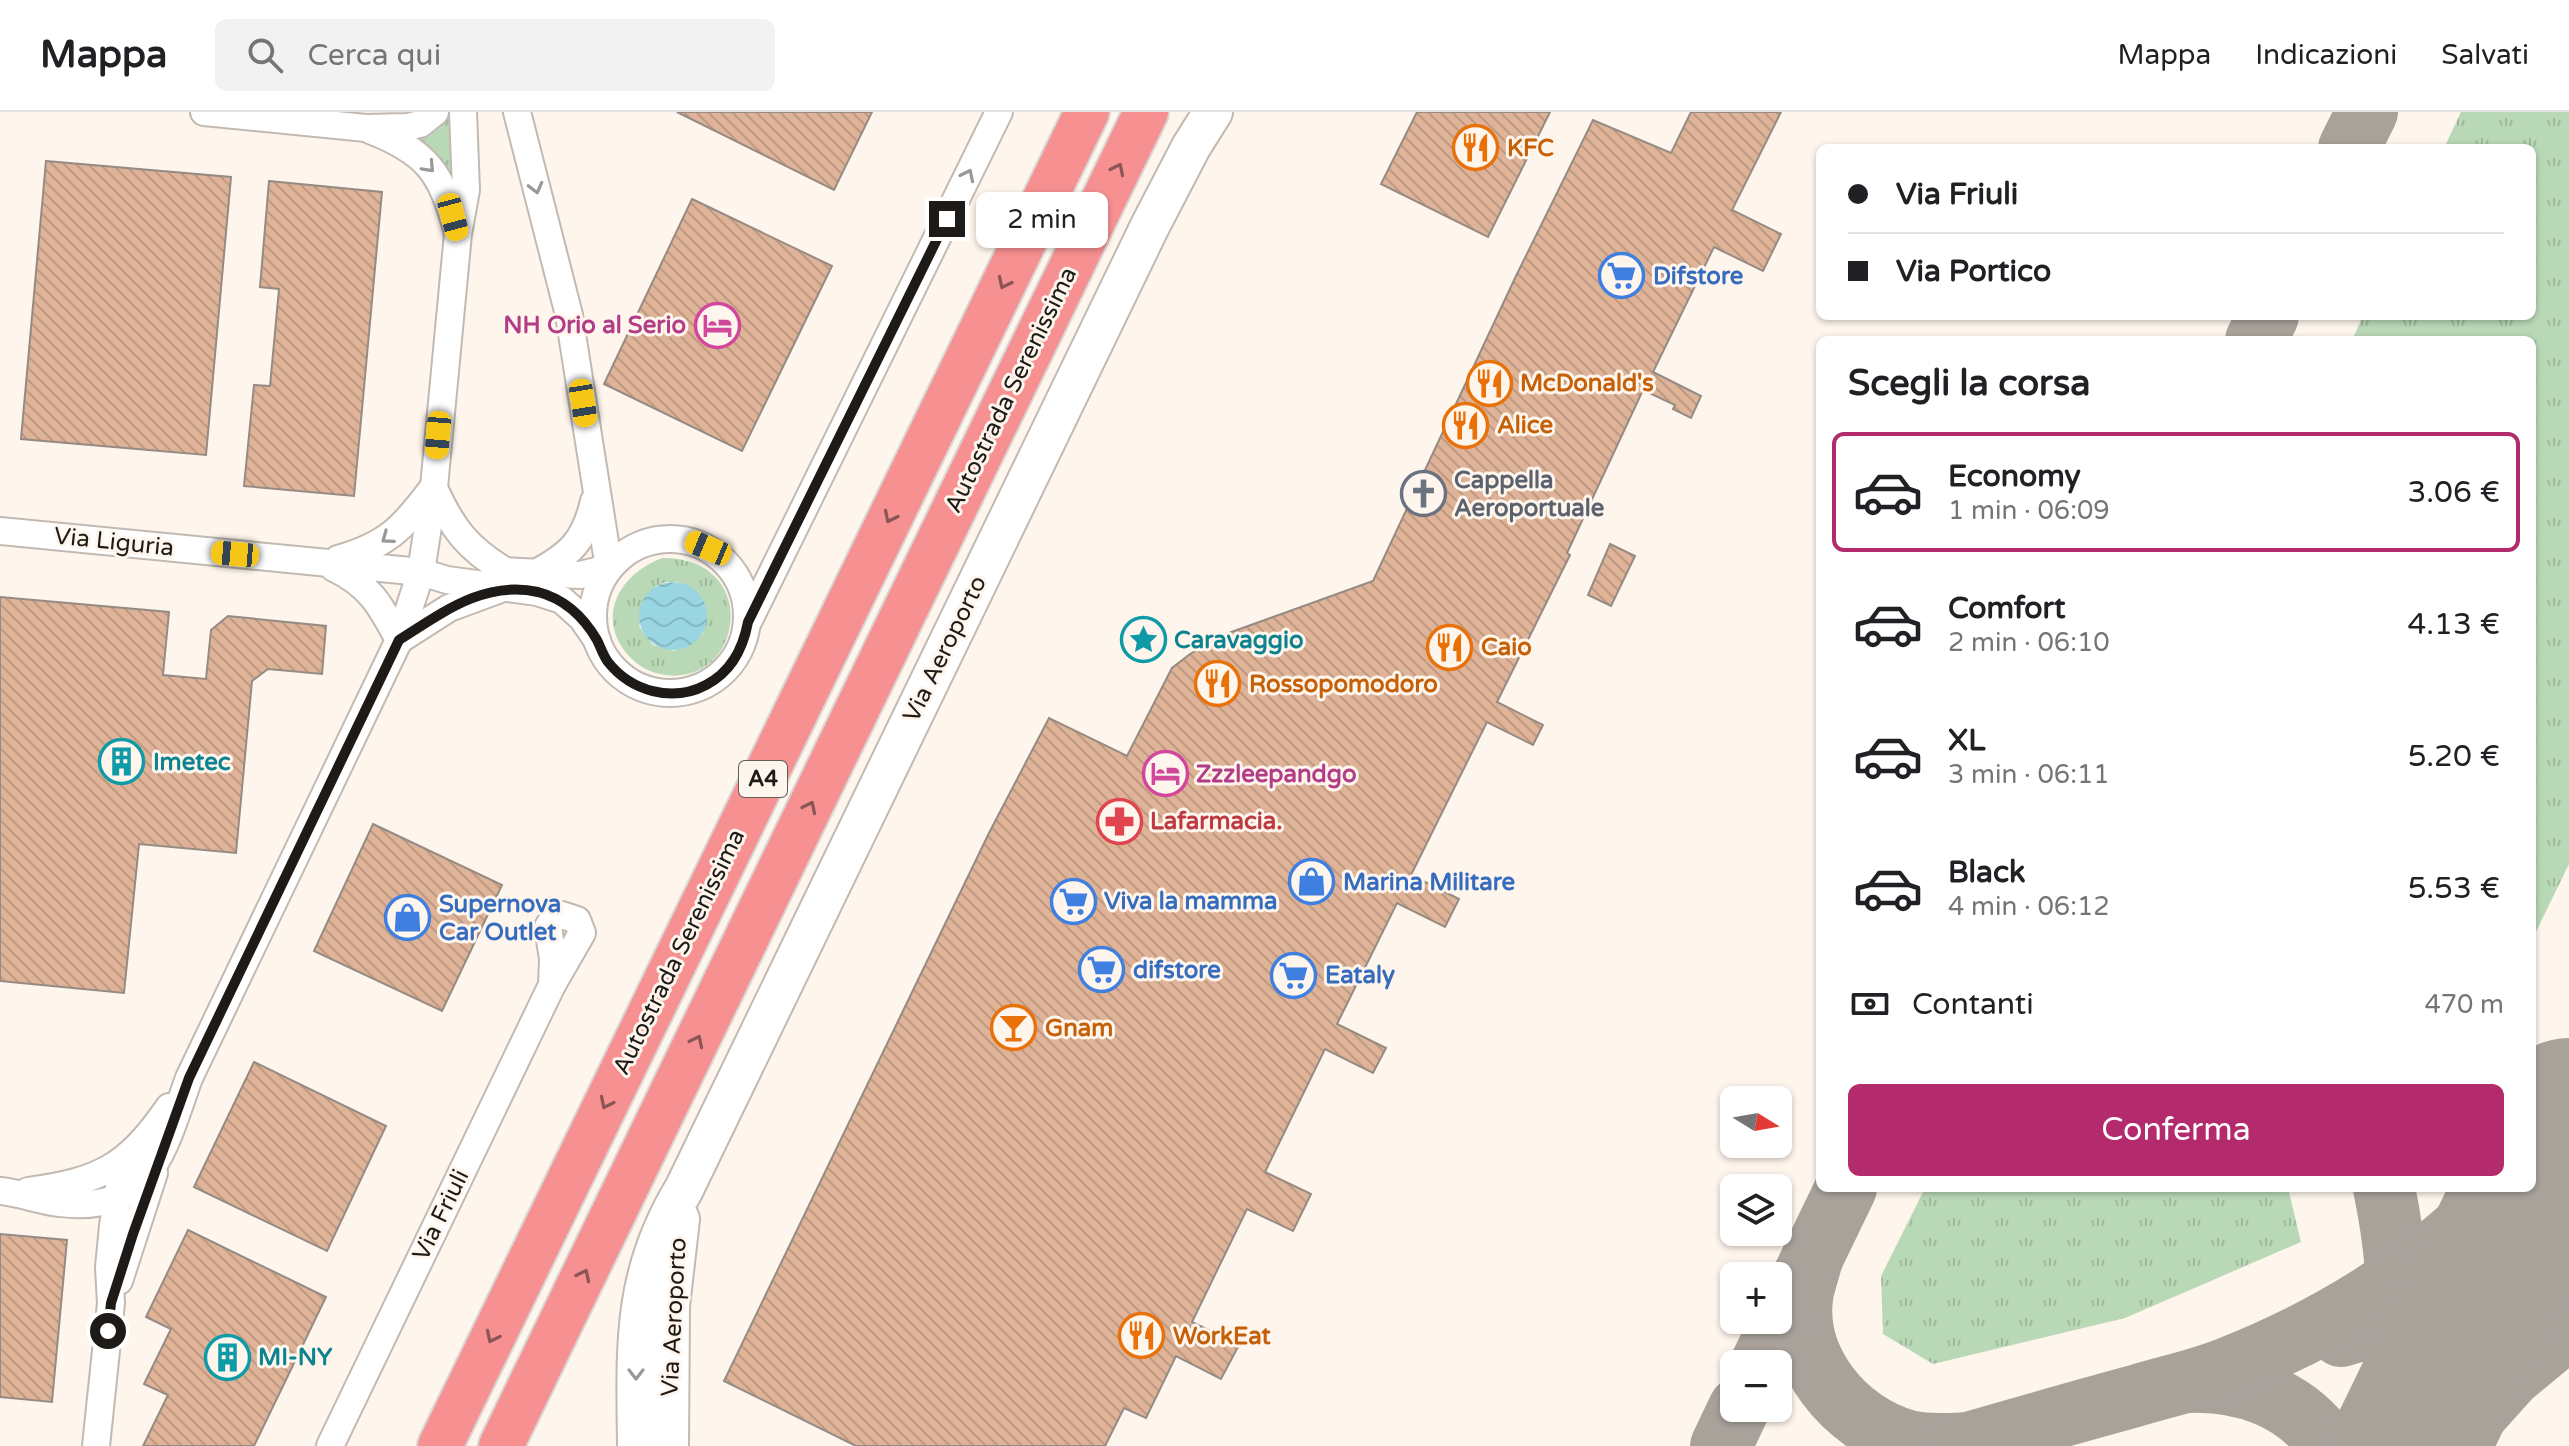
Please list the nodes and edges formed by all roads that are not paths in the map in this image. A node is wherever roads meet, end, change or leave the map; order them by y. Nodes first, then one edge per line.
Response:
1 (204, 112) edge
2 (435, 112) edge
3 (463, 112) edge
4 (517, 112) edge
5 (999, 112) edge
6 (1087, 112) edge
7 (1146, 112) edge
8 (1213, 112) edge
9 (366, 128) junction
10 (458, 234) junction
11 (434, 487) junction
12 (596, 491) junction
13 (0, 531) edge
14 (323, 563) junction
15 (609, 568) junction
16 (421, 572) junction
17 (534, 574) junction
18 (504, 579) junction
19 (748, 622) junction
20 (399, 640) junction
21 (597, 640) junction
22 (552, 985) dead end
23 (189, 1078) junction
24 (162, 1152) junction
25 (130, 1156) junction
26 (684, 1189) junction
27 (8, 1192) edge
28 (117, 1198) junction
29 (111, 1303) junction
30 (96, 1446) edge
31 (330, 1446) edge
32 (440, 1446) edge
33 (501, 1446) edge
34 (637, 1446) edge
35 (669, 1446) edge

1 - 9 street
2 - 9 street
3 - 10 street
4 -> 12 street
19 -> 5 street
6 -> 32 highway, Autostrada Serenissima / A4
33 -> 7 highway, Autostrada Serenissima / A4
8 - 26 main road, Via Aeroporto
9 -> 10 street
10 - 11 street
11 -> 14 street, Via Liguria
11 - 16 street
11 - 18 street, Via Liguria
12 - 15 street
12 - 17 street
13 - 14 street, Via Liguria
14 - 16 street, Via Liguria
14 - 20 street, Via Liguria
15 - 17 street, Via Liguria
15 - 19 street
15 - 21 street
16 - 18 street, Via Liguria
16 - 20 street
17 - 18 street, Via Liguria
18 - 20 street, Via Liguria
18 - 21 street, Via Liguria
19 - 21 street
20 - 23 street
22 - 31 street, Via Friuli
23 - 24 street
23 - 25 street
24 - 28 street
24 - 29 street
25 - 27 street
25 - 28 street
26 -> 34 main road, Via Aeroporto
26 - 35 main road, Via Aeroporto
27 - 28 street
28 - 29 street
29 - 30 street

